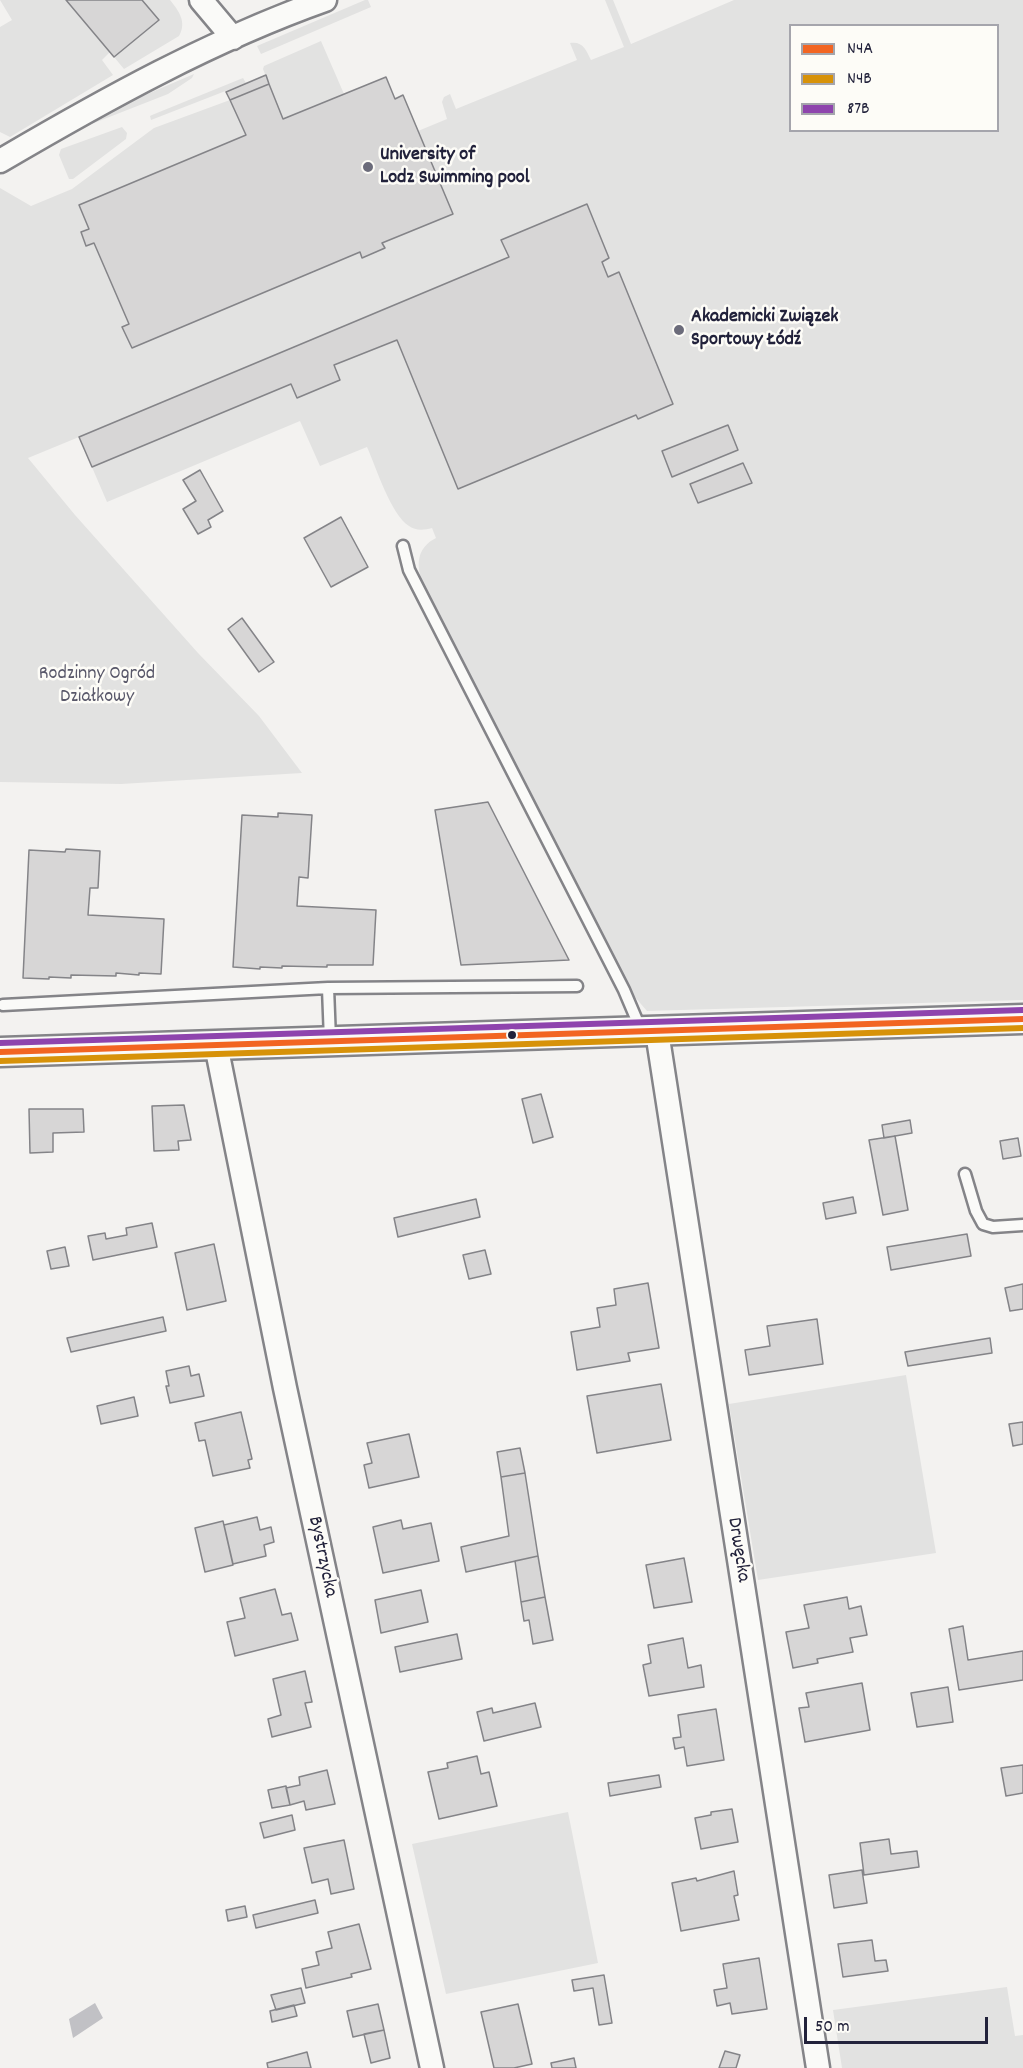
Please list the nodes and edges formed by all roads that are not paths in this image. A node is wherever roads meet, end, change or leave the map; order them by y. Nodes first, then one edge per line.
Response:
1 (201, 0) edge
2 (325, 0) edge
3 (233, 38) junction
4 (0, 161) edge
5 (403, 546) dead end
6 (577, 986) dead end
7 (328, 988) junction
8 (3, 1005) dead end
9 (1023, 1019) edge
10 (649, 1032) junction
11 (330, 1041) junction
12 (216, 1045) junction
13 (0, 1052) edge
14 (965, 1174) dead end
15 (1023, 1225) edge
16 (432, 2068) edge
17 (818, 2068) edge

1 - 3 street
2 - 3 street
3 - 4 street
5 - 10 lane
6 - 7 lane
7 - 8 lane
7 - 11 lane
9 - 10 street
10 - 11 street
10 - 17 street, Drwęcka
11 - 12 street
12 - 13 street
12 - 16 street, Bystrzycka
14 - 15 lane

